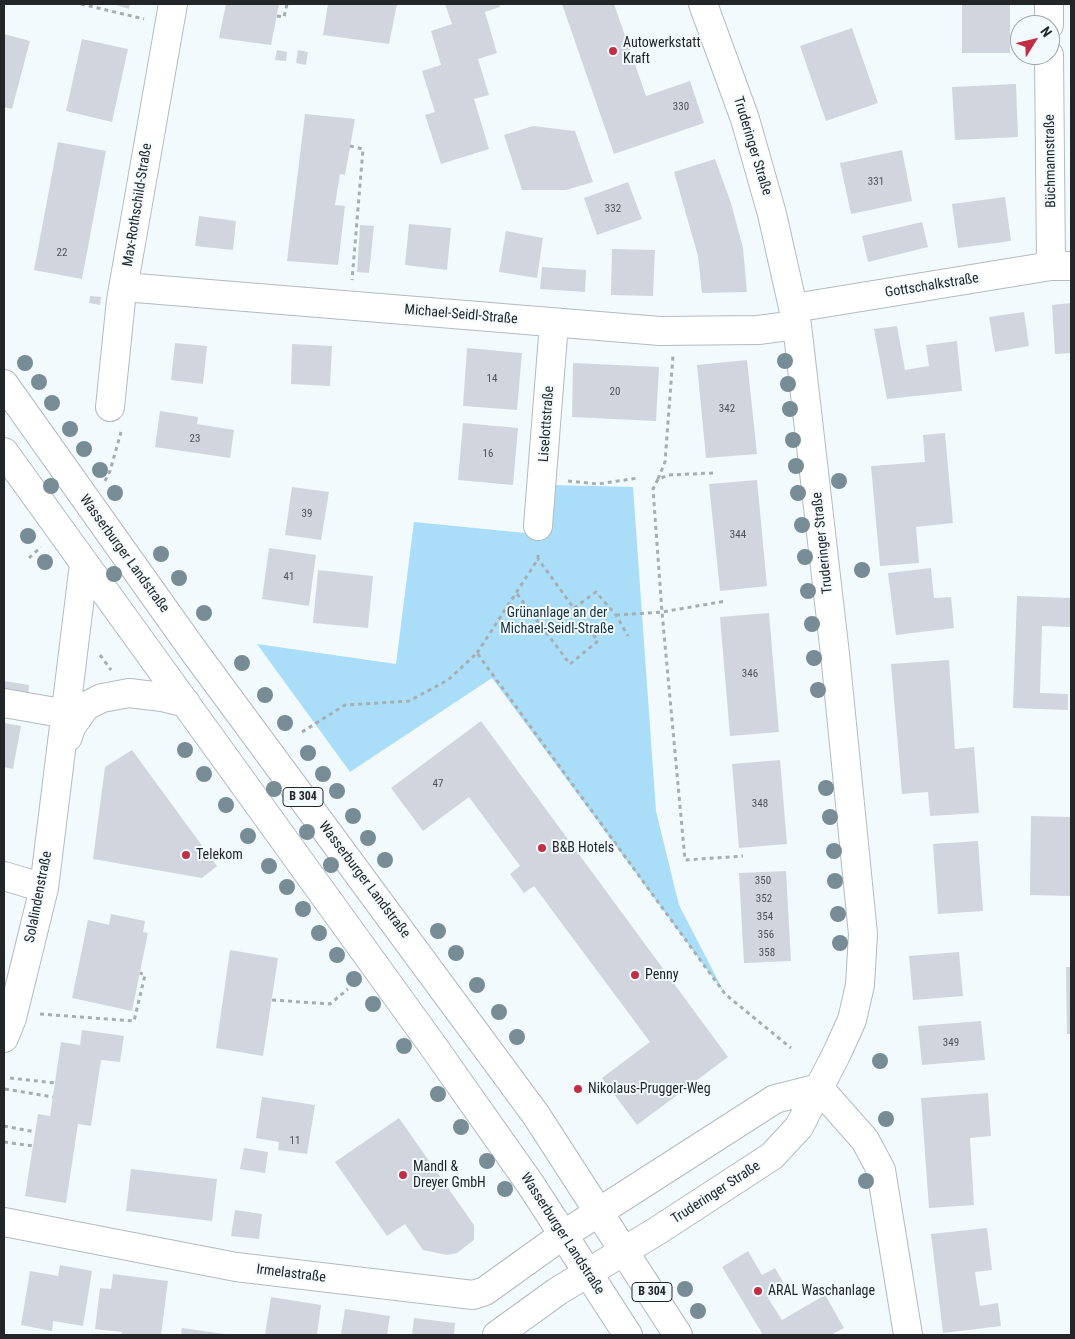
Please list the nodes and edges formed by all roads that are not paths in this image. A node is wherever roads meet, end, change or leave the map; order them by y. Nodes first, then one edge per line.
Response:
1 (173, 4) edge
2 (703, 4) edge
3 (1051, 65) edge
4 (1061, 266) edge
5 (124, 287) junction
6 (796, 317) junction
7 (554, 323) junction
8 (4, 384) edge
9 (110, 407) dead end
10 (4, 452) edge
11 (538, 526) road end
12 (84, 564) junction
13 (4, 703) edge
14 (186, 703) junction
15 (67, 714) junction
16 (62, 752) junction
17 (4, 876) edge
18 (44, 888) junction
19 (4, 1038) edge
20 (819, 1088) junction
21 (600, 1212) junction
22 (4, 1222) edge
23 (563, 1235) junction
24 (625, 1250) junction
25 (588, 1273) junction
26 (497, 1335) edge
27 (628, 1335) edge
28 (678, 1335) edge
29 (908, 1335) edge

1 - 5 street, Max-Rothschild-Straße
2 - 6 street, Truderinger Straße
3 - 4 street, Büchmannstraße
4 - 6 street, Gottschalkstraße
5 - 7 street, Michael-Seidl-Straße
5 - 9 street, Max-Rothschild-Straße
6 - 7 street, Michael-Seidl-Straße
6 - 20 street, Truderinger Straße
7 - 11 street, Liselottstraße
8 - 21 street, Wasserburger Landstraße / B 304
10 - 12 street, Wasserburger Landstraße / B 304
12 - 14 street, Wasserburger Landstraße / B 304
12 - 15 street, Solalindenstraße
13 - 15 street
14 - 16 street, Solalindenstraße
14 - 23 street, Wasserburger Landstraße / B 304
15 - 16 street, Solalindenstraße
16 - 18 street, Solalindenstraße
17 - 18 street
18 - 19 street, Solalindenstraße
20 - 21 street
20 - 24 street, Truderinger Straße
20 - 29 street
21 - 23 street
21 - 24 street, Wasserburger Landstraße / B 304
22 - 23 street, Irmelastraße
23 - 25 street, Wasserburger Landstraße / B 304
24 - 25 street, Truderinger Straße
24 - 28 street, Wasserburger Landstraße / B 304
25 - 26 street, Truderinger Straße
25 - 27 street, Wasserburger Landstraße / B 304

